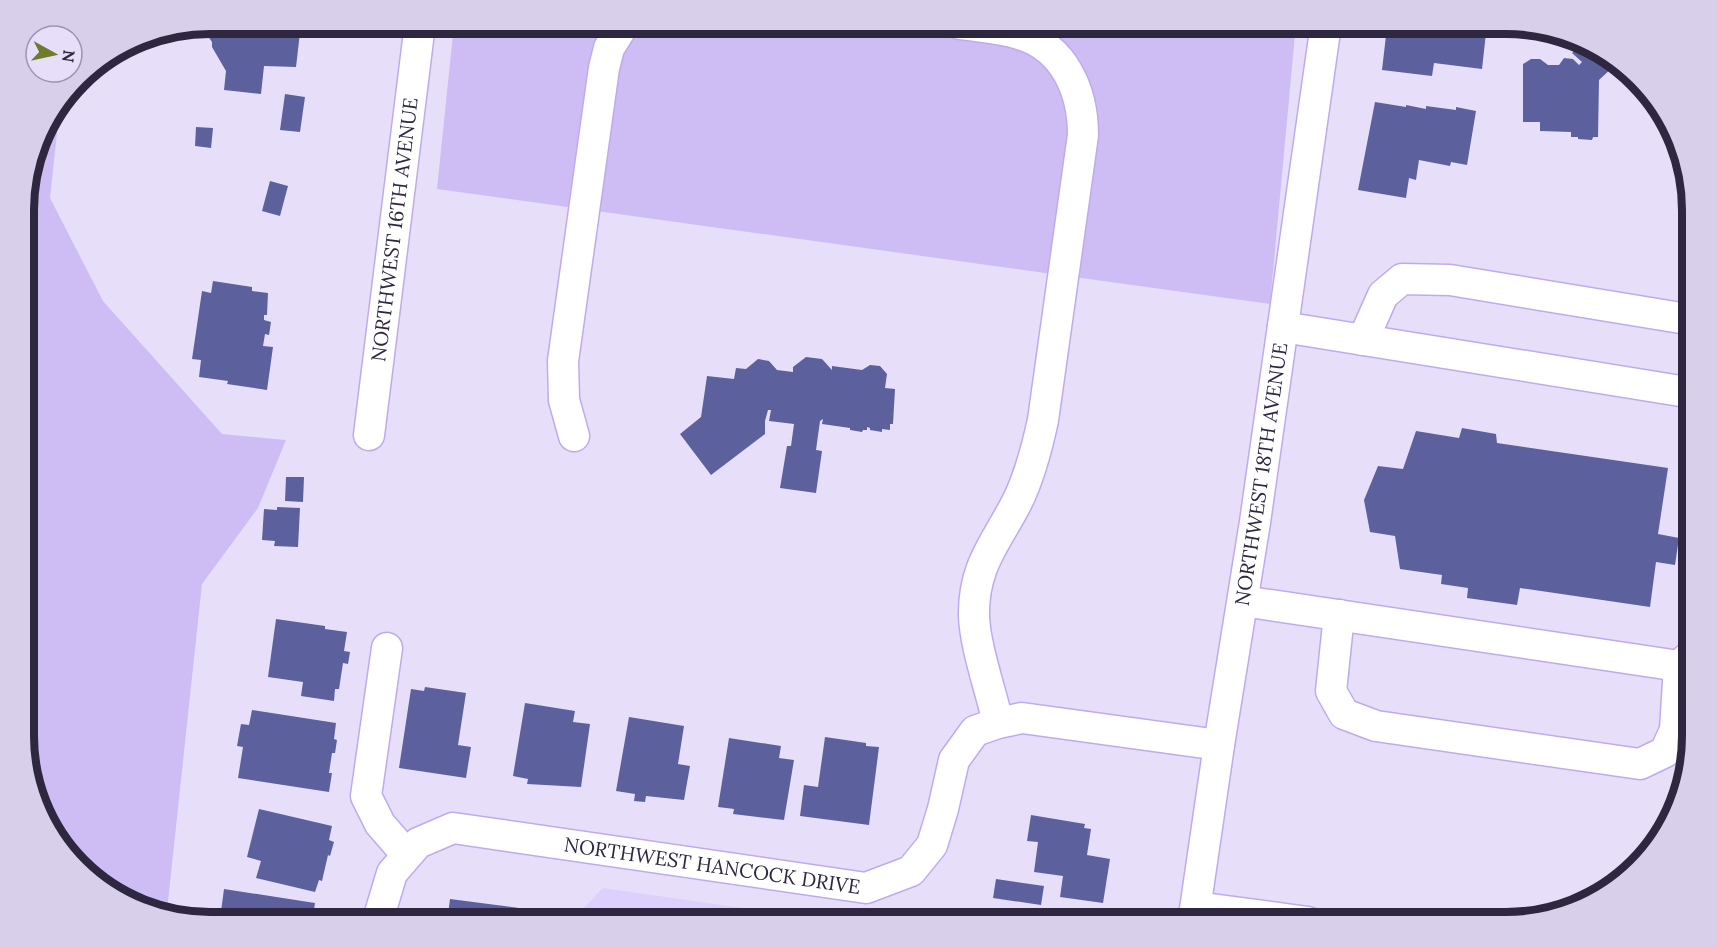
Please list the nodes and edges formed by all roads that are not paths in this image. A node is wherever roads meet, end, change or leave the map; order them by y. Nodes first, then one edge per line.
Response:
1 (1022, 34) edge
2 (1325, 34) edge
3 (419, 35) edge
4 (617, 35) edge
5 (1682, 318) edge
6 (1283, 327) junction
7 (1364, 340) junction
8 (1682, 391) edge
9 (369, 435) dead end
10 (574, 436) dead end
11 (1243, 601) junction
12 (1339, 615) junction
13 (387, 648) dead end
14 (1682, 658) edge
15 (1682, 685) edge
16 (998, 723) junction
17 (1219, 745) junction
18 (407, 855) junction
19 (380, 912) edge
20 (1194, 912) edge

1 - 16 street
2 - 6 street, NORTHWEST 18TH AVENUE
3 - 9 street, NORTHWEST 16TH AVENUE
4 - 10 street
5 - 7 street
6 - 7 street
6 - 11 street, NORTHWEST 18TH AVENUE
7 - 8 street
11 - 12 street
11 - 17 street, NORTHWEST 18TH AVENUE
12 - 14 street
12 - 15 street
13 - 18 street
16 - 17 street, NORTHWEST HANCOCK DRIVE
16 - 18 street, NORTHWEST HANCOCK DRIVE
17 - 20 street, NORTHWEST 18TH AVENUE
18 - 19 street, NORTHWEST HANCOCK DRIVE

